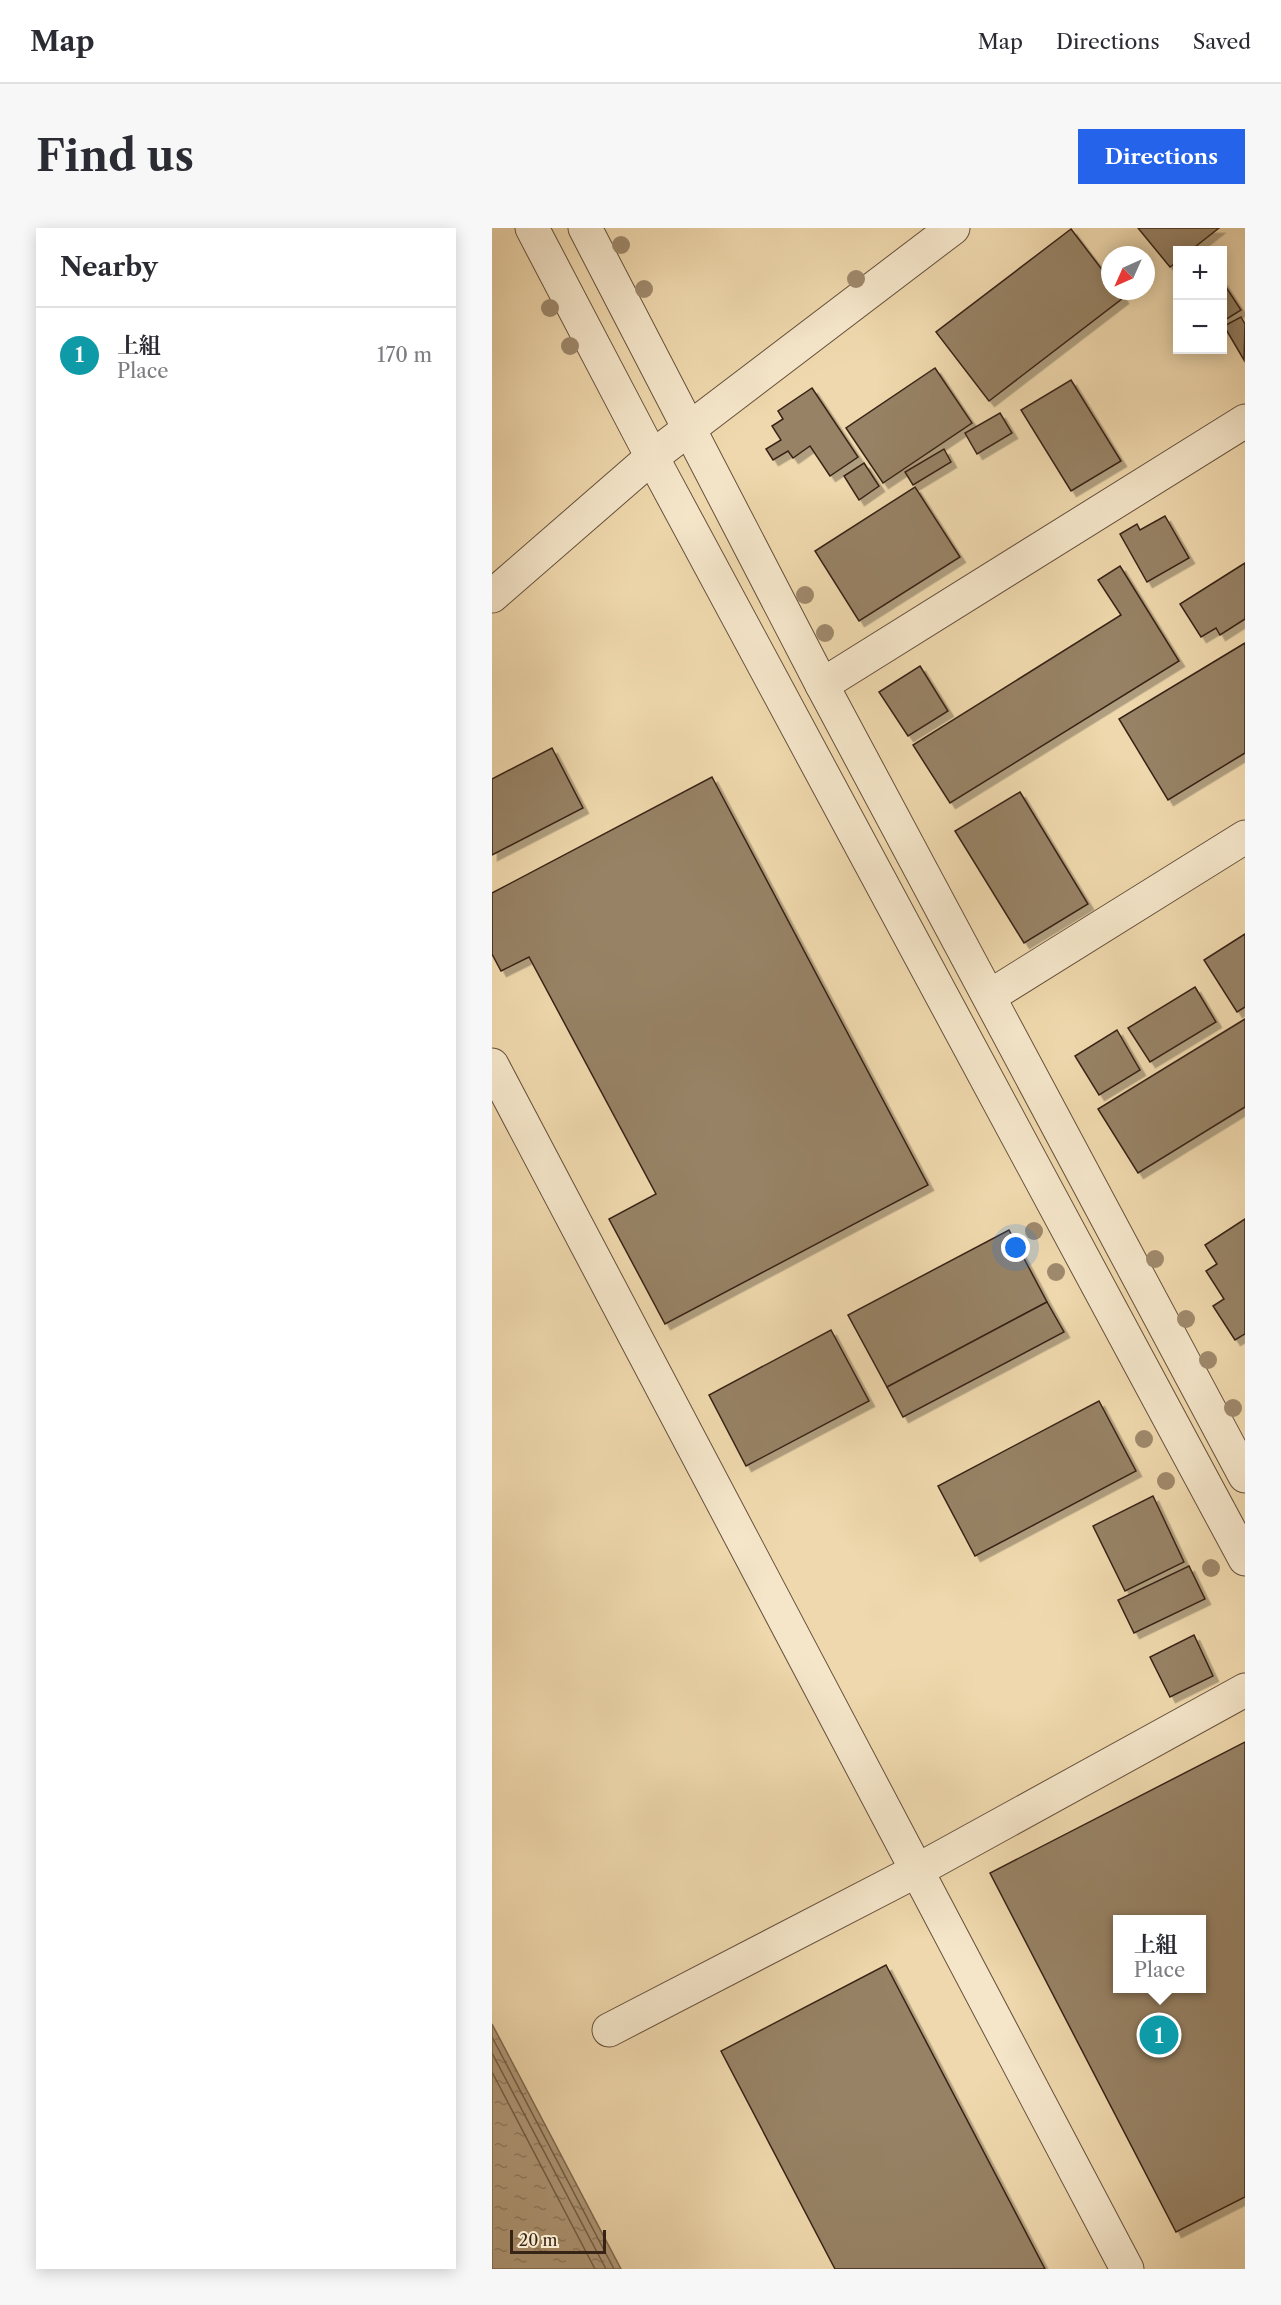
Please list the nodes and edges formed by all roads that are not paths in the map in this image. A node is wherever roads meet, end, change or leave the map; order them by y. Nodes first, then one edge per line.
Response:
1 (532, 228) edge
2 (585, 228) edge
3 (953, 228) edge
4 (1245, 421) edge
5 (689, 430) junction
6 (652, 457) junction
7 (492, 596) edge
8 (822, 685) junction
9 (1245, 837) edge
10 (990, 996) junction
11 (492, 1065) edge
12 (1245, 1476) edge
13 (1245, 1559) edge
14 (1245, 1690) edge
15 (916, 1871) junction
16 (609, 2030) dead end
17 (1127, 2269) edge

1 - 6 street
2 - 5 street
3 - 5 street
4 - 8 street
5 - 6 street
5 - 8 street
6 - 7 street
6 - 13 street
8 - 10 street
9 - 10 street
10 - 12 street
11 - 15 street
14 - 15 street
15 - 16 street
15 - 17 street

